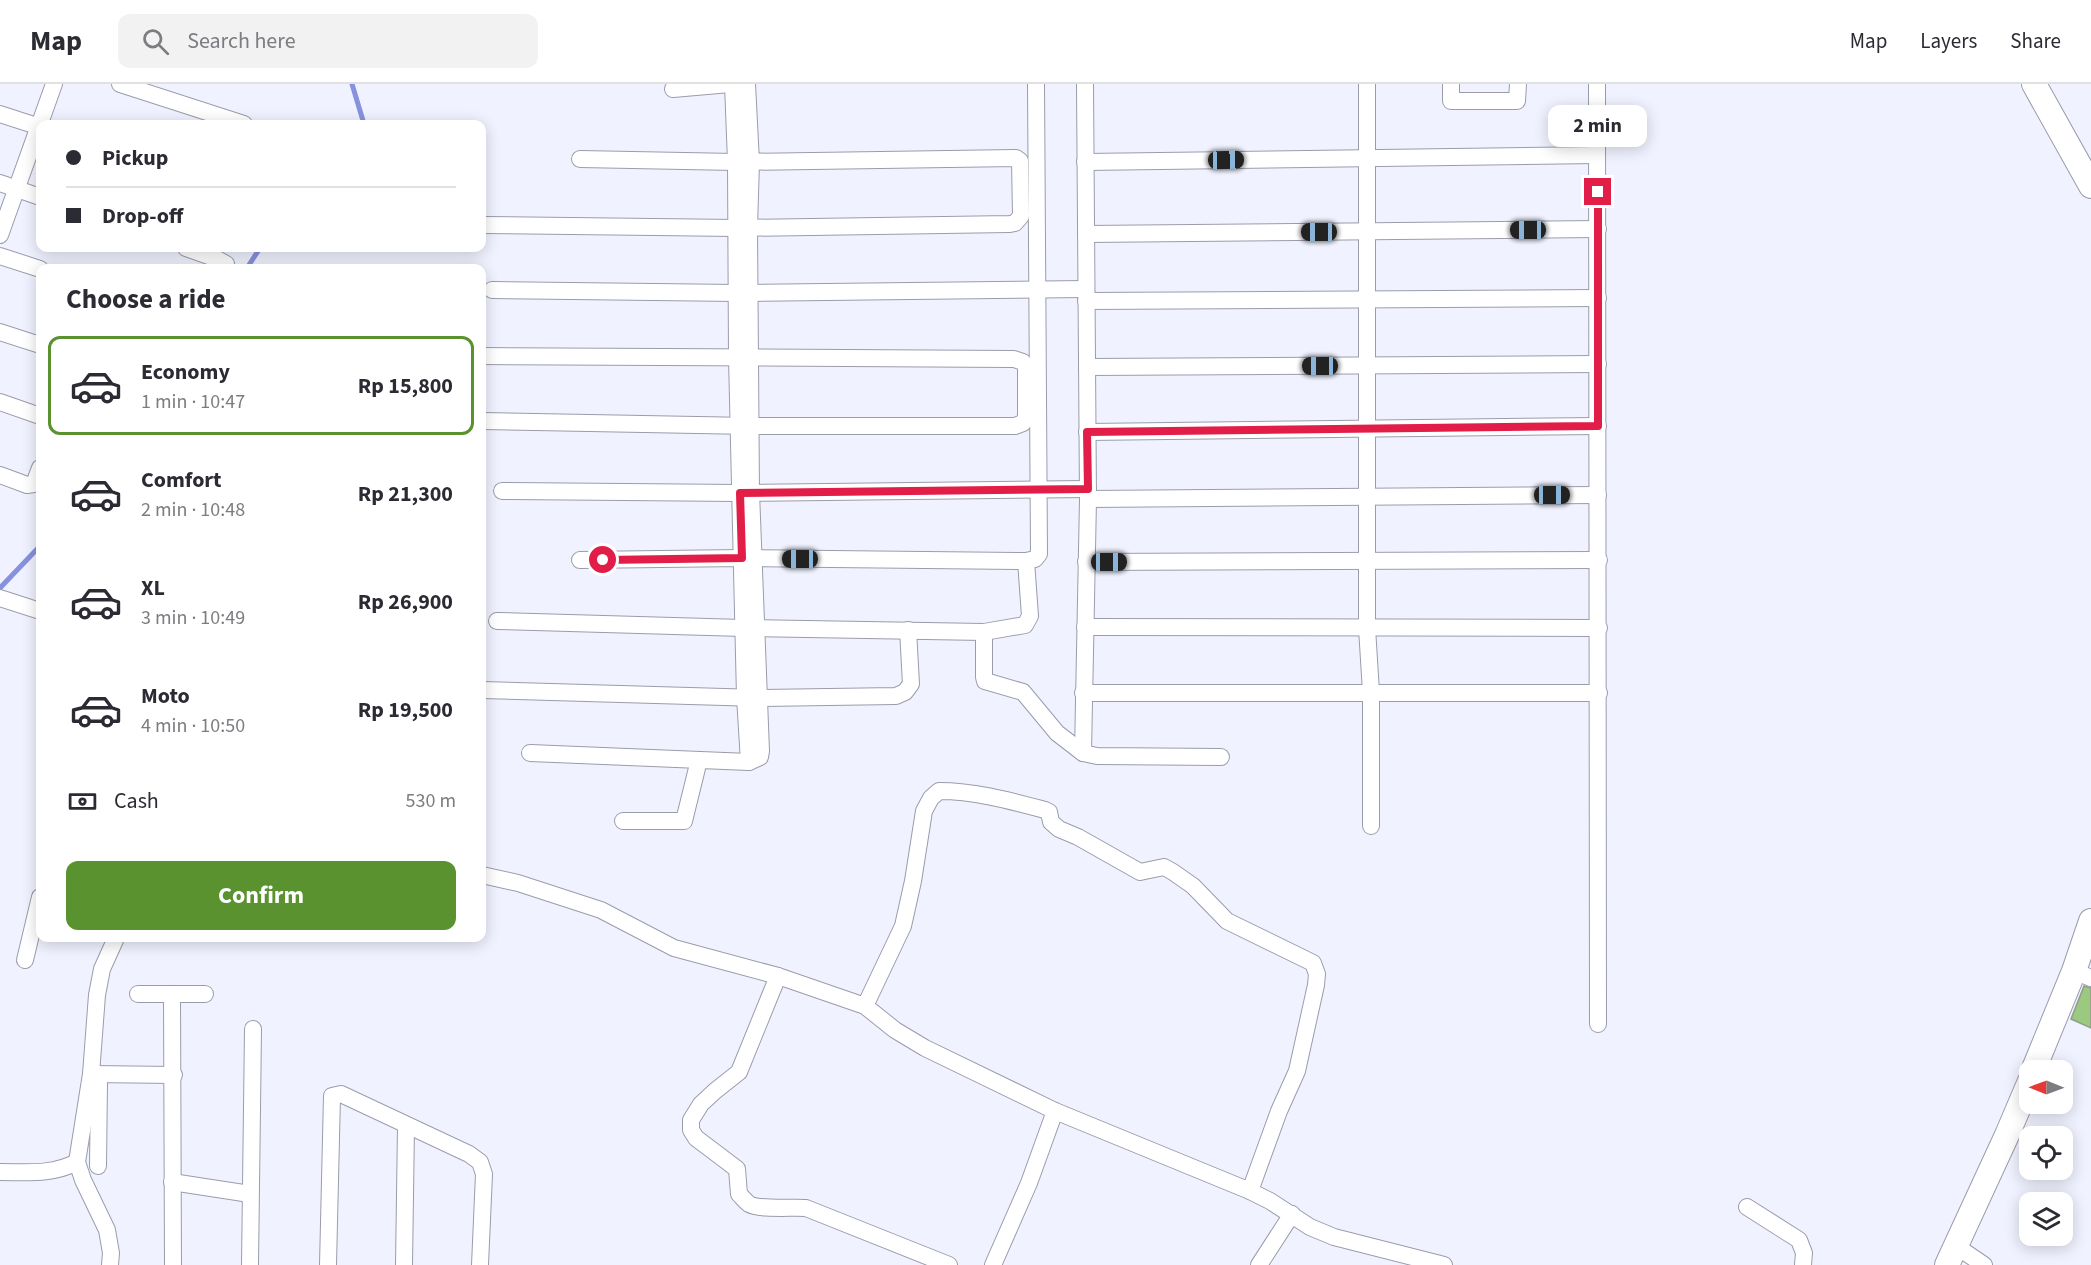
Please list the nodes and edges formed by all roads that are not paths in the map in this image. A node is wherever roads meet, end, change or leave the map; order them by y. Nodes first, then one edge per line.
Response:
1 (54, 84) edge
2 (120, 84) edge
3 (732, 84) edge
4 (747, 84) edge
5 (1036, 84) edge
6 (1085, 84) edge
7 (1367, 84) edge
8 (1451, 84) edge
9 (1518, 84) edge
10 (1597, 84) edge
11 (2034, 84) edge
12 (673, 89) dead end
13 (0, 114) edge
14 (42, 120) edge
15 (232, 120) edge
16 (36, 126) edge
17 (36, 138) edge
18 (1597, 155) junction
19 (1366, 158) junction
20 (580, 159) dead end
21 (744, 162) junction
22 (1085, 162) junction
23 (0, 183) edge
24 (2091, 186) edge
25 (17, 189) junction
26 (36, 196) edge
27 (486, 225) edge
28 (743, 228) junction
29 (1598, 229) junction
30 (1366, 232) junction
31 (1086, 234) junction
32 (0, 235) edge
33 (198, 252) edge
34 (0, 256) edge
35 (226, 264) edge
36 (36, 268) edge
37 (492, 290) dead end
38 (1038, 290) junction
39 (743, 293) junction
40 (1086, 295) junction
41 (1598, 298) junction
42 (1366, 299) junction
43 (0, 332) edge
44 (36, 344) edge
45 (486, 356) edge
46 (743, 359) junction
47 (1598, 364) junction
48 (1366, 365) junction
49 (1087, 367) junction
50 (0, 402) edge
51 (36, 415) edge
52 (486, 421) edge
53 (745, 426) junction
54 (1598, 426) junction
55 (1367, 429) junction
56 (1087, 432) junction
57 (0, 475) edge
58 (36, 479) edge
59 (1038, 489) junction
60 (502, 491) dead end
61 (746, 493) junction
62 (1088, 494) junction
63 (1598, 495) junction
64 (1366, 497) junction
65 (748, 559) junction
66 (580, 560) dead end
67 (1599, 560) junction
68 (1026, 561) junction
69 (1367, 561) junction
70 (1086, 562) junction
71 (0, 598) edge
72 (36, 610) edge
73 (497, 621) dead end
74 (1085, 627) junction
75 (750, 628) junction
76 (1367, 628) junction
77 (1599, 628) junction
78 (908, 630) junction
79 (984, 632) junction
80 (486, 690) edge
81 (1371, 692) junction
82 (1083, 693) junction
83 (1599, 693) junction
84 (752, 697) junction
85 (530, 753) dead end
86 (1083, 753) junction
87 (1221, 757) dead end
88 (699, 760) junction
89 (623, 820) dead end
90 (1371, 826) dead end
91 (486, 875) edge
92 (36, 914) edge
93 (2091, 921) edge
94 (114, 942) edge
95 (25, 960) dead end
96 (2082, 975) edge
97 (777, 976) junction
98 (138, 994) dead end
99 (172, 994) junction
100 (205, 994) dead end
101 (865, 1006) junction
102 (1598, 1024) dead end
103 (253, 1029) dead end
104 (2040, 1060) edge
105 (95, 1074) junction
106 (174, 1075) junction
107 (2019, 1107) edge
108 (1055, 1111) junction
109 (406, 1126) junction
110 (77, 1162) junction
111 (98, 1166) dead end
112 (0, 1172) edge
113 (172, 1182) junction
114 (1250, 1191) junction
115 (250, 1194) junction
116 (1747, 1207) dead end
117 (1292, 1214) junction
118 (1952, 1256) edge
119 (110, 1265) edge
120 (173, 1265) edge
121 (250, 1265) edge
122 (328, 1265) edge
123 (404, 1265) edge
124 (480, 1265) edge
125 (949, 1265) edge
126 (993, 1265) edge
127 (1259, 1265) edge
128 (1444, 1265) edge
129 (1803, 1265) edge
130 (1984, 1265) edge

1 - 14 street
2 - 15 street
3 - 12 street
3 - 21 street
4 - 21 street
5 - 38 street
6 - 22 street
7 - 19 street
8 - 9 street
10 - 18 street
11 - 24 street
13 - 16 street
17 - 25 street
18 - 19 street
18 - 29 street
19 - 22 street
19 - 30 street
20 - 21 street
21 - 28 street
21 - 28 street
22 - 31 street
23 - 25 street
25 - 26 street
25 - 32 street
27 - 28 street
28 - 39 street
29 - 30 street
29 - 41 street
30 - 31 street
30 - 42 street
31 - 40 street
33 - 35 street
34 - 36 street
37 - 39 street
38 - 39 street
38 - 40 street
38 - 59 street
39 - 46 street
40 - 42 street
40 - 49 street
41 - 42 street
41 - 47 street
42 - 48 street
43 - 44 street
45 - 46 street
46 - 53 street
46 - 53 street
47 - 48 street
47 - 54 street
48 - 49 street
48 - 55 street
49 - 56 street
50 - 51 street
52 - 53 street
53 - 61 street
54 - 55 street
54 - 63 street
55 - 56 street
55 - 64 street
56 - 62 street
57 - 58 street
59 - 61 street
59 - 62 street
59 - 68 street
60 - 61 street
61 - 65 street
62 - 64 street
62 - 70 street
63 - 64 street
63 - 67 street
64 - 69 street
65 - 66 street
65 - 68 street
65 - 75 street
67 - 69 street
67 - 77 street
68 - 79 street
69 - 70 street
69 - 76 street
70 - 74 street
71 - 72 street
73 - 75 street
74 - 76 street
74 - 82 street
75 - 78 street
75 - 84 street
76 - 77 street
76 - 81 street
77 - 83 street
78 - 79 street
78 - 84 street
79 - 86 street
80 - 84 street
81 - 82 street
81 - 83 street
81 - 90 street
82 - 86 street
83 - 102 street
84 - 88 street
85 - 88 street
86 - 87 street
88 - 89 street
91 - 97 street
92 - 95 street
93 - 96 street
94 - 105 street
96 - 104 street
97 - 101 street
97 - 125 street
98 - 99 street
99 - 100 street
99 - 106 street
101 - 108 street
101 - 114 street
103 - 115 street
105 - 106 street
105 - 110 street
105 - 111 street
106 - 113 street
107 - 118 street
108 - 114 street
108 - 126 street
109 - 122 street
109 - 123 street
109 - 124 street
110 - 112 street
110 - 119 street
113 - 115 street
113 - 120 street
114 - 117 street
115 - 121 street
116 - 129 street
117 - 127 street
117 - 128 street
118 - 130 street

